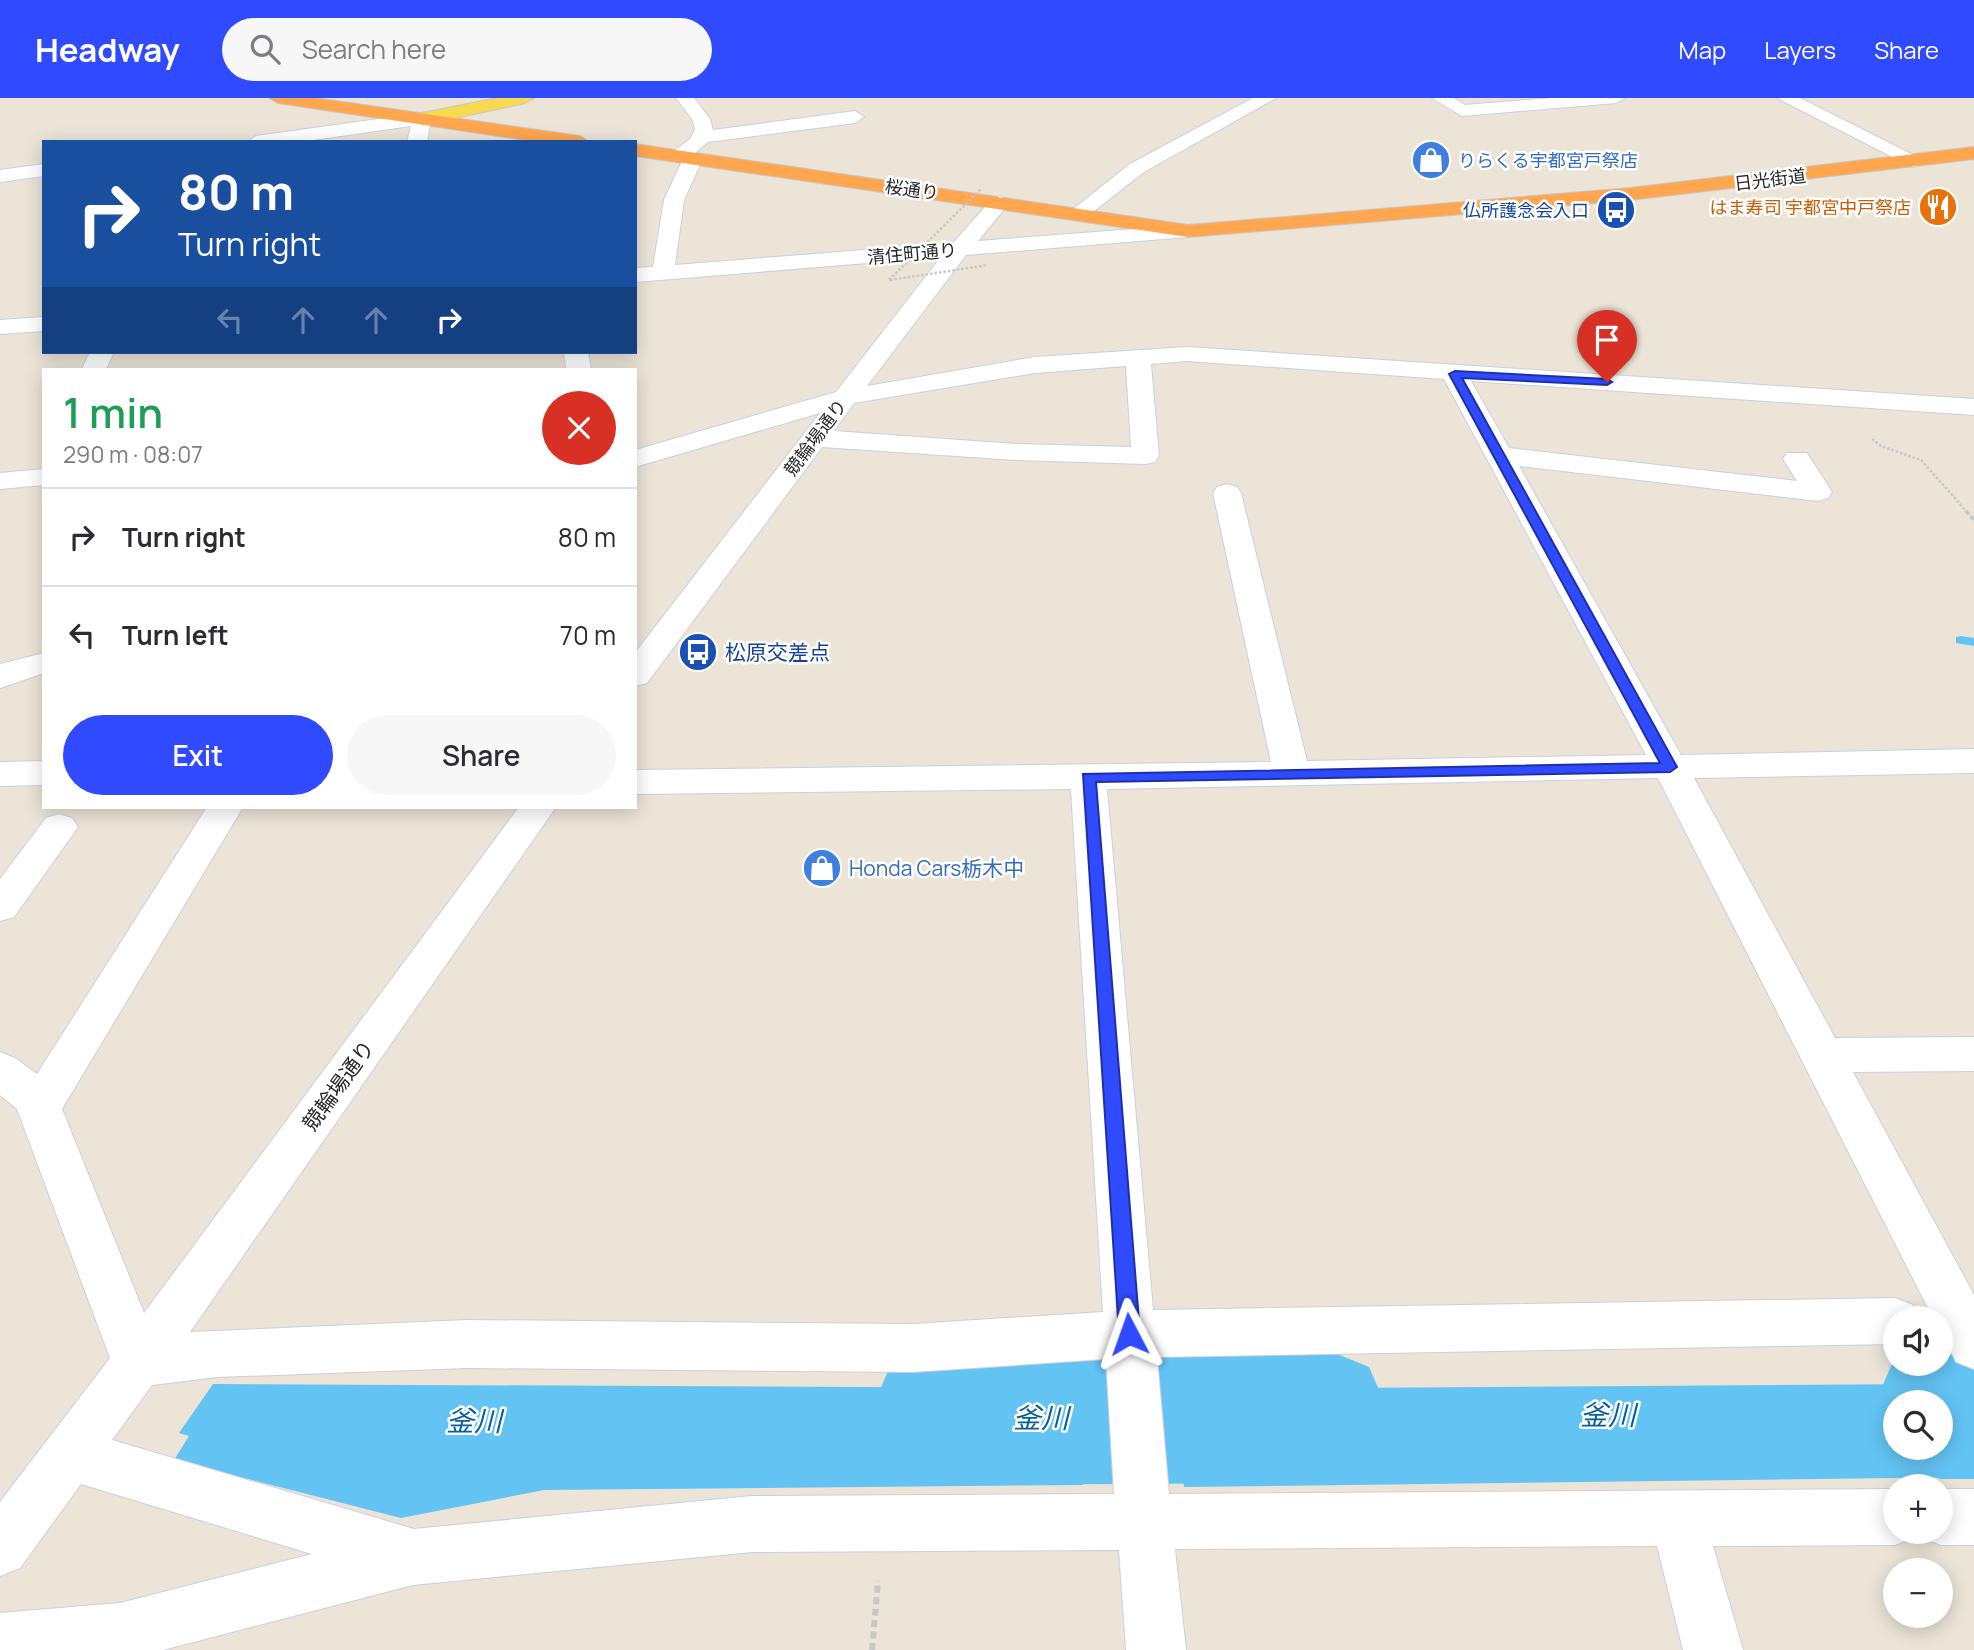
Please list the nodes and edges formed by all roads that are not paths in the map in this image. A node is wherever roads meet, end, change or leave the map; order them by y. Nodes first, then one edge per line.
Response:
1 (278, 98) edge
2 (525, 98) edge
3 (685, 98) edge
4 (1267, 98) edge
5 (1441, 98) edge
6 (1616, 98) edge
7 (1786, 98) edge
8 (856, 117) dead end
9 (422, 120) junction
10 (702, 137) junction
11 (271, 140) edge
12 (417, 140) edge
13 (566, 140) edge
14 (637, 150) edge
15 (1974, 153) edge
16 (685, 157) junction
17 (1915, 161) junction
18 (42, 170) edge
19 (0, 176) edge
20 (1000, 202) junction
21 (1078, 214) junction
22 (1188, 231) junction
23 (957, 250) junction
24 (663, 273) junction
25 (637, 275) edge
26 (42, 324) edge
27 (0, 327) edge
28 (1138, 358) junction
29 (1455, 374) junction
30 (846, 397) junction
31 (1974, 407) edge
32 (815, 438) junction
33 (1498, 455) junction
34 (637, 458) edge
35 (1797, 459) dead end
36 (42, 477) edge
37 (0, 481) edge
38 (1227, 493) dead end
39 (42, 663) edge
40 (637, 673) edge
41 (0, 678) edge
42 (1974, 761) edge
43 (1670, 767) junction
44 (42, 773) edge
45 (0, 774) edge
46 (1292, 774) junction
47 (1088, 777) junction
48 (637, 782) edge
49 (224, 809) edge
50 (537, 809) edge
51 (59, 827) dead end
52 (0, 907) edge
53 (1974, 1054) edge
54 (1823, 1055) junction
55 (0, 1070) edge
56 (39, 1108) junction
57 (1883, 1321) edge
58 (1963, 1327) edge
59 (1131, 1350) junction
60 (138, 1363) junction
61 (68, 1454) junction
62 (1143, 1504) junction
63 (1677, 1517) junction
64 (1883, 1517) edge
65 (1953, 1517) edge
66 (1974, 1517) edge
67 (0, 1548) edge
68 (413, 1557) junction
69 (0, 1642) edge
70 (1156, 1650) edge
71 (1713, 1650) edge

1 - 9 highway
2 - 9 main road
3 - 10 street
4 - 21 street
5 - 6 street
7 - 17 street
8 - 10 street
9 - 11 street
9 - 12 street
9 - 13 highway
10 - 16 street
14 - 16 highway, 桜通り
15 - 17 highway, 日光街道
16 - 20 highway, 桜通り
16 - 24 street
17 - 22 highway, 日光街道
18 - 19 street
20 - 21 highway, 桜通り
20 - 23 street, 競輪場通り
21 - 22 highway, 桜通り
22 - 23 street, 清住町通り
23 - 24 street, 清住町通り
23 - 30 street, 競輪場通り
24 - 25 street, 清住町通り
26 - 27 street
28 - 29 street
28 - 30 street
28 - 32 street
29 - 31 street
29 - 33 street
30 - 32 street, 競輪場通り
30 - 34 street
32 - 40 street, 競輪場通り
33 - 35 street
33 - 43 street
36 - 37 street
38 - 46 street
39 - 41 street
42 - 43 street
43 - 46 street
43 - 54 street
44 - 45 street
46 - 47 street
47 - 48 street
47 - 59 street
49 - 56 street
50 - 60 street, 競輪場通り
51 - 52 street
53 - 54 street
54 - 58 street
55 - 56 street
56 - 60 street
57 - 59 street
59 - 60 street
59 - 62 street
60 - 61 street, 競輪場通り
61 - 67 street
61 - 68 street
62 - 63 street
62 - 68 street
62 - 70 street
63 - 64 street
63 - 71 street
65 - 66 street
68 - 69 street

